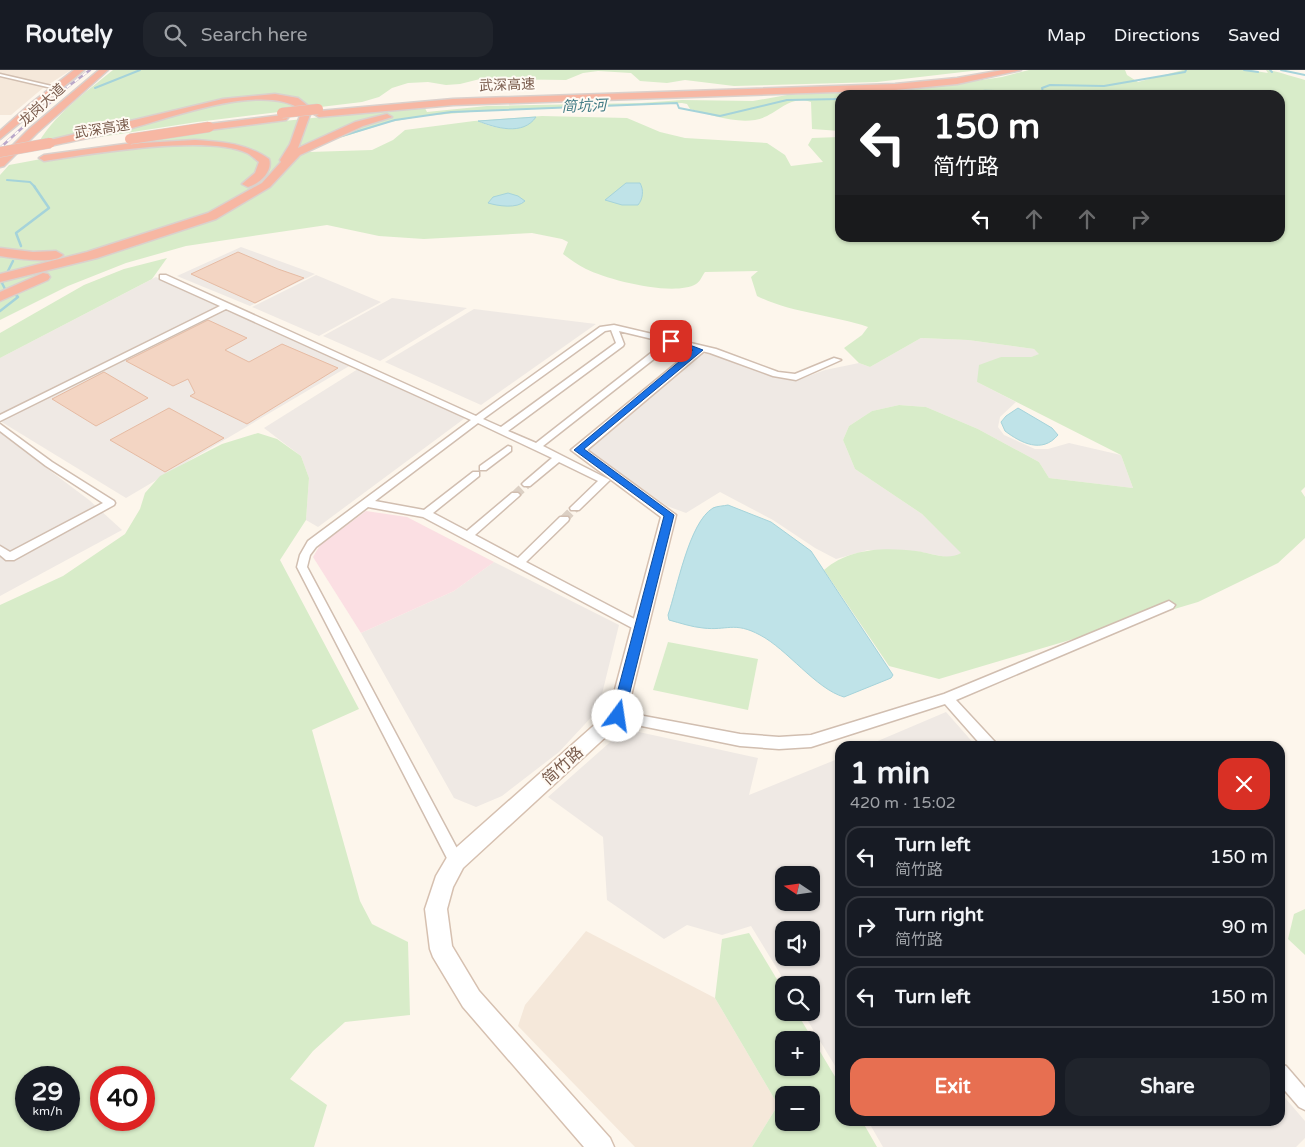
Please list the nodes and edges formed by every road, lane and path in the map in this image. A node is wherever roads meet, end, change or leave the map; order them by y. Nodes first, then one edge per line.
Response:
1 (5, 70) edge
2 (80, 70) edge
3 (104, 70) edge
4 (994, 70) edge
5 (1017, 70) edge
6 (0, 74) edge
7 (56, 88) junction
8 (488, 101) junction
9 (315, 110) junction
10 (283, 112) junction
11 (0, 136) edge
12 (0, 152) edge
13 (45, 152) junction
14 (0, 156) edge
15 (0, 160) edge
16 (18, 162) dead end
17 (0, 164) edge
18 (280, 169) junction
19 (253, 182) junction
20 (137, 237) junction
21 (117, 247) junction
22 (0, 252) edge
23 (40, 267) junction
24 (0, 276) edge
25 (163, 277) dead end
26 (0, 297) edge
27 (228, 305) junction
28 (614, 327) junction
29 (671, 341) junction
30 (699, 350) junction
31 (837, 360) dead end
32 (0, 418) edge
33 (478, 418) junction
34 (0, 427) edge
35 (502, 432) junction
36 (514, 444) junction
37 (537, 447) junction
38 (558, 457) junction
39 (527, 484) tunnel mouth
40 (515, 495) tunnel mouth
41 (366, 503) junction
42 (575, 508) tunnel mouth
43 (426, 514) junction
44 (564, 519) tunnel mouth
45 (468, 536) junction
46 (0, 550) edge
47 (519, 563) junction
48 (1169, 605) dead end
49 (640, 627) junction
50 (947, 698) junction
51 (618, 716) junction
52 (986, 741) edge
53 (456, 861) junction
54 (1285, 1078) edge
55 (1305, 1101) edge
56 (601, 1147) edge

1 - 6 street
2 - 7 highway, 龙岗大道
3 - 17 highway, 龙岗大道
4 - 9 highway, 武深高速
5 - 8 highway, 武深高速
6 - 7 street
7 - 11 highway, 龙岗大道
8 - 9 highway, 武深高速
8 - 18 highway
9 - 10 highway, 武深高速
10 - 13 highway, 武深高速, bridge
10 - 19 highway
12 - 13 highway, bridge
13 - 14 highway, 武深高速
13 - 15 highway, 武深高速
13 - 18 highway
13 - 19 highway
16 - 17 highway
18 - 21 highway
19 - 20 highway
20 - 22 highway
20 - 23 highway
21 - 23 highway
21 - 26 highway
23 - 24 highway
25 - 27 street
27 - 32 street
27 - 33 street
28 - 29 street
28 - 33 street
28 - 35 street
29 - 30 street
29 - 37 street
30 - 31 street
30 - 49 street
33 - 35 street
33 - 41 street
34 - 46 street
35 - 36 street
36 - 37 street
36 - 43 street
37 - 38 street
38 - 39 street
38 - 42 street
40 - 45 street
41 - 43 street
41 - 53 street
43 - 45 street
44 - 47 street
45 - 47 street
47 - 49 street
48 - 50 street
49 - 51 street
50 - 51 street
50 - 52 street
51 - 53 street, 简竹路
53 - 56 street, 简竹路
54 - 55 street

